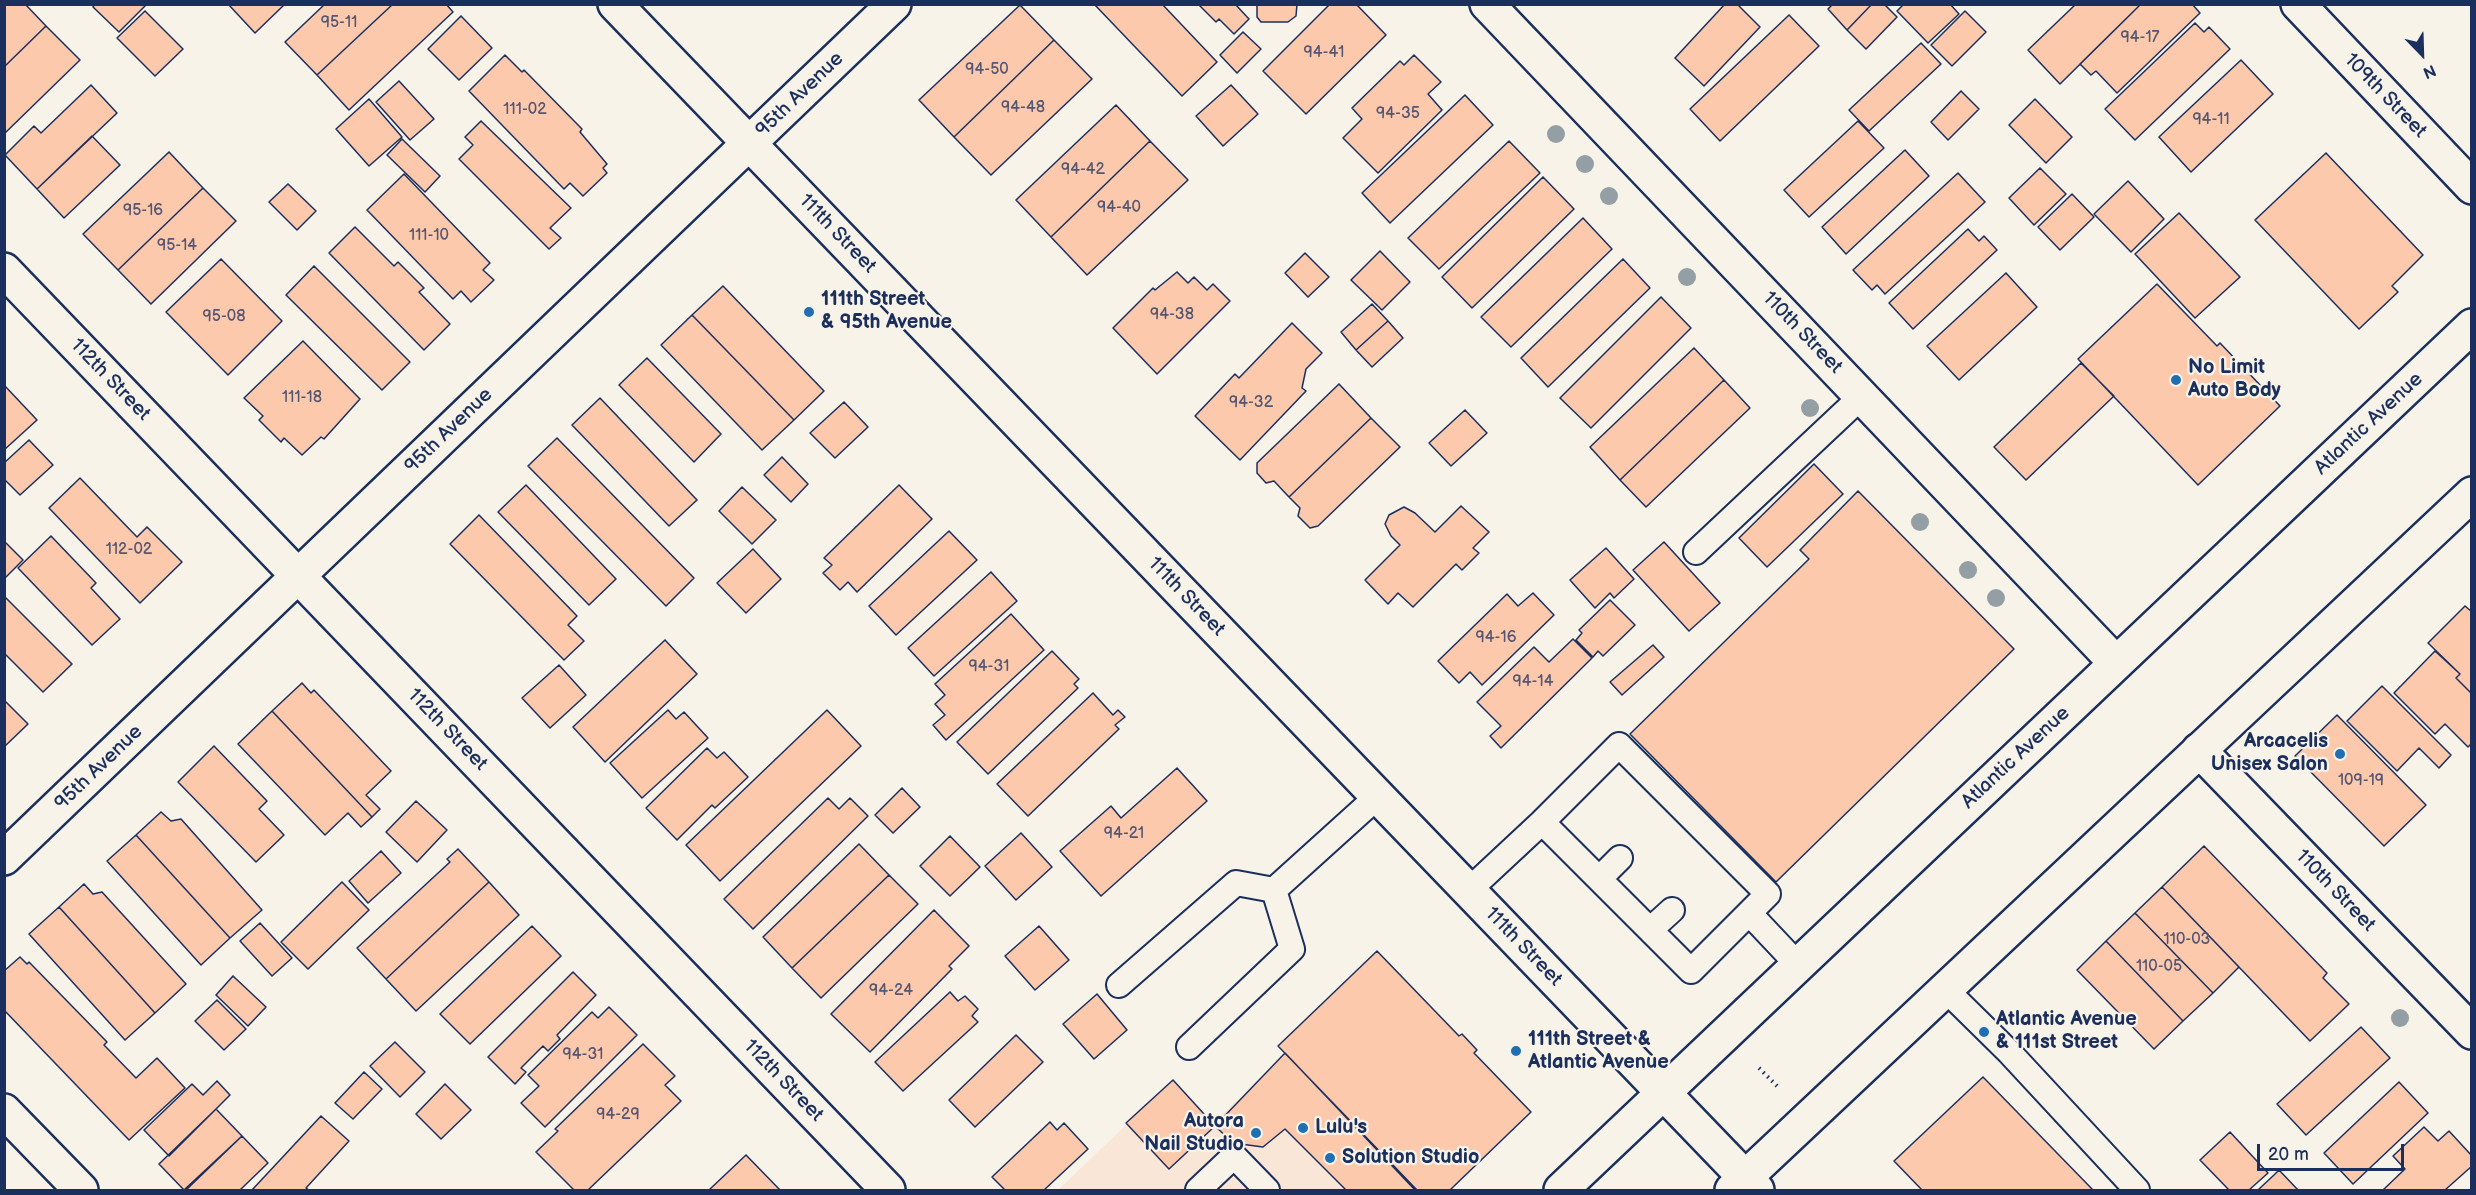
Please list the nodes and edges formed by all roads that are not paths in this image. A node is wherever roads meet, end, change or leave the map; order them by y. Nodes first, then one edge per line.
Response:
1 (615, 4) edge
2 (894, 4) edge
3 (1487, 4) edge
4 (2298, 4) edge
5 (749, 143) junction
6 (2472, 187) edge
7 (4, 270) edge
8 (2472, 326) edge
9 (1862, 396) junction
10 (2472, 494) edge
11 (1696, 552) dead end
12 (298, 576) junction
13 (2116, 663) junction
14 (2199, 750) junction
15 (1378, 796) junction
16 (1542, 822) junction
17 (4, 858) edge
18 (1620, 858) dead end
19 (1599, 879) junction
20 (1274, 890) junction
21 (1468, 891) junction
22 (1672, 910) dead end
23 (1749, 913) junction
24 (1650, 930) junction
25 (1799, 966) junction
26 (1119, 985) dead end
27 (1946, 990) junction
28 (2472, 1032) edge
29 (1189, 1047) dead end
30 (1665, 1094) junction
31 (4, 1111) edge
32 (1745, 1186) edge
33 (81, 1191) edge
34 (888, 1191) edge
35 (1198, 1191) edge
36 (1267, 1191) edge
37 (1561, 1191) edge
38 (2137, 1191) edge

1 - 5 street, 111th Street
2 - 5 street, 95th Avenue
3 - 9 street, 110th Street
4 - 6 street, 109th Street
5 - 12 street, 95th Avenue
5 - 15 street, 111th Street
7 - 12 street, 112th Street
8 - 13 street, Atlantic Avenue
9 - 11 lane
9 - 13 street, 110th Street
10 - 14 street
12 - 17 street, 95th Avenue
12 - 34 street, 112th Street
13 - 25 street, Atlantic Avenue
14 - 27 street
14 - 28 street, 110th Street
15 - 20 lane
15 - 21 street, 111th Street
16 - 19 lane
16 - 21 lane
16 - 23 lane
18 - 19 lane
19 - 24 lane
20 - 26 lane
20 - 29 lane
21 - 30 street, 111th Street
22 - 24 lane
23 - 24 lane
23 - 25 lane
25 - 30 street, Atlantic Avenue
27 - 32 street
27 - 38 lane
30 - 32 street, 111th Street
30 - 37 street, Atlantic Avenue
31 - 33 street
35 - 36 lane

